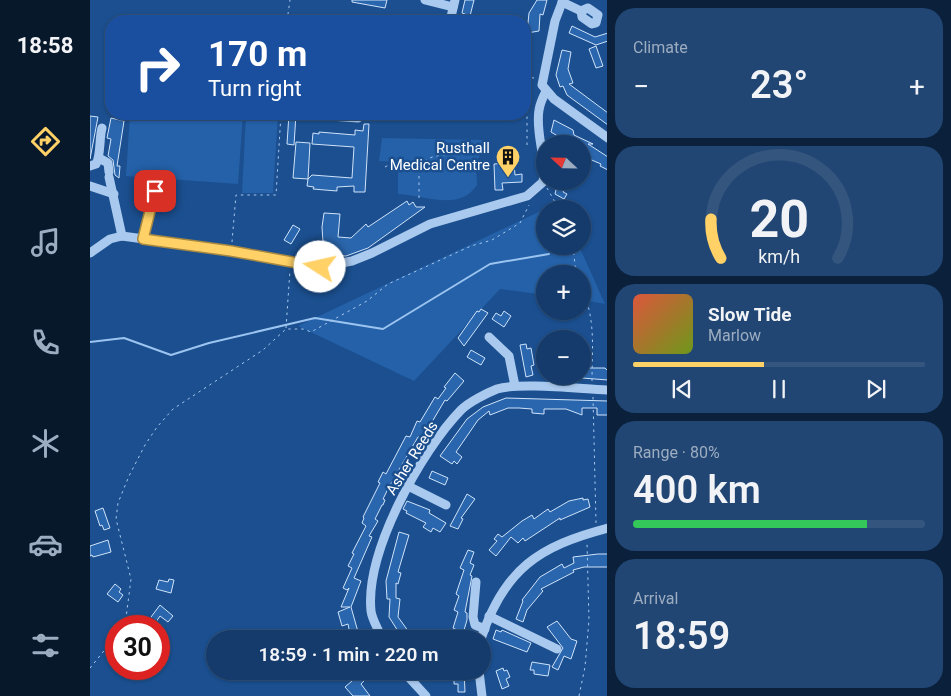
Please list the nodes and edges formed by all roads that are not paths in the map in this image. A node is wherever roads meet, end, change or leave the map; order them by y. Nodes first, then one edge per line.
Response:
1 (425, 0) edge
2 (562, 1) edge
3 (454, 3) edge
4 (581, 10) dead end
5 (546, 91) junction
6 (102, 128) dead end
7 (607, 138) edge
8 (99, 158) junction
9 (90, 166) edge
10 (90, 186) edge
11 (155, 191) dead end
12 (114, 194) junction
13 (122, 236) junction
14 (143, 239) junction
15 (90, 254) edge
16 (489, 337) dead end
17 (515, 386) junction
18 (607, 390) edge
19 (408, 486) junction
20 (446, 505) dead end
21 (607, 528) edge
22 (476, 582) dead end
23 (489, 616) junction
24 (484, 629) joint
25 (378, 630) edge
26 (557, 648) dead end
27 (411, 680) edge
28 (480, 680) edge
29 (426, 696) edge
30 (482, 696) edge

1 - 3 street
2 - 4 street
2 - 5 street
5 - 7 street
5 - 14 street
6 - 8 street
8 - 9 street
8 - 12 street
10 - 12 street
11 - 14 street
12 - 13 street
13 - 14 street
13 - 15 street
16 - 17 street
17 - 18 street, Asher Reeds
17 - 19 street, Asher Reeds
19 - 20 street
19 - 25 street, Asher Reeds
21 - 23 street
22 - 24 street
23 - 24 street
23 - 26 street
27 - 29 street
28 - 30 street

